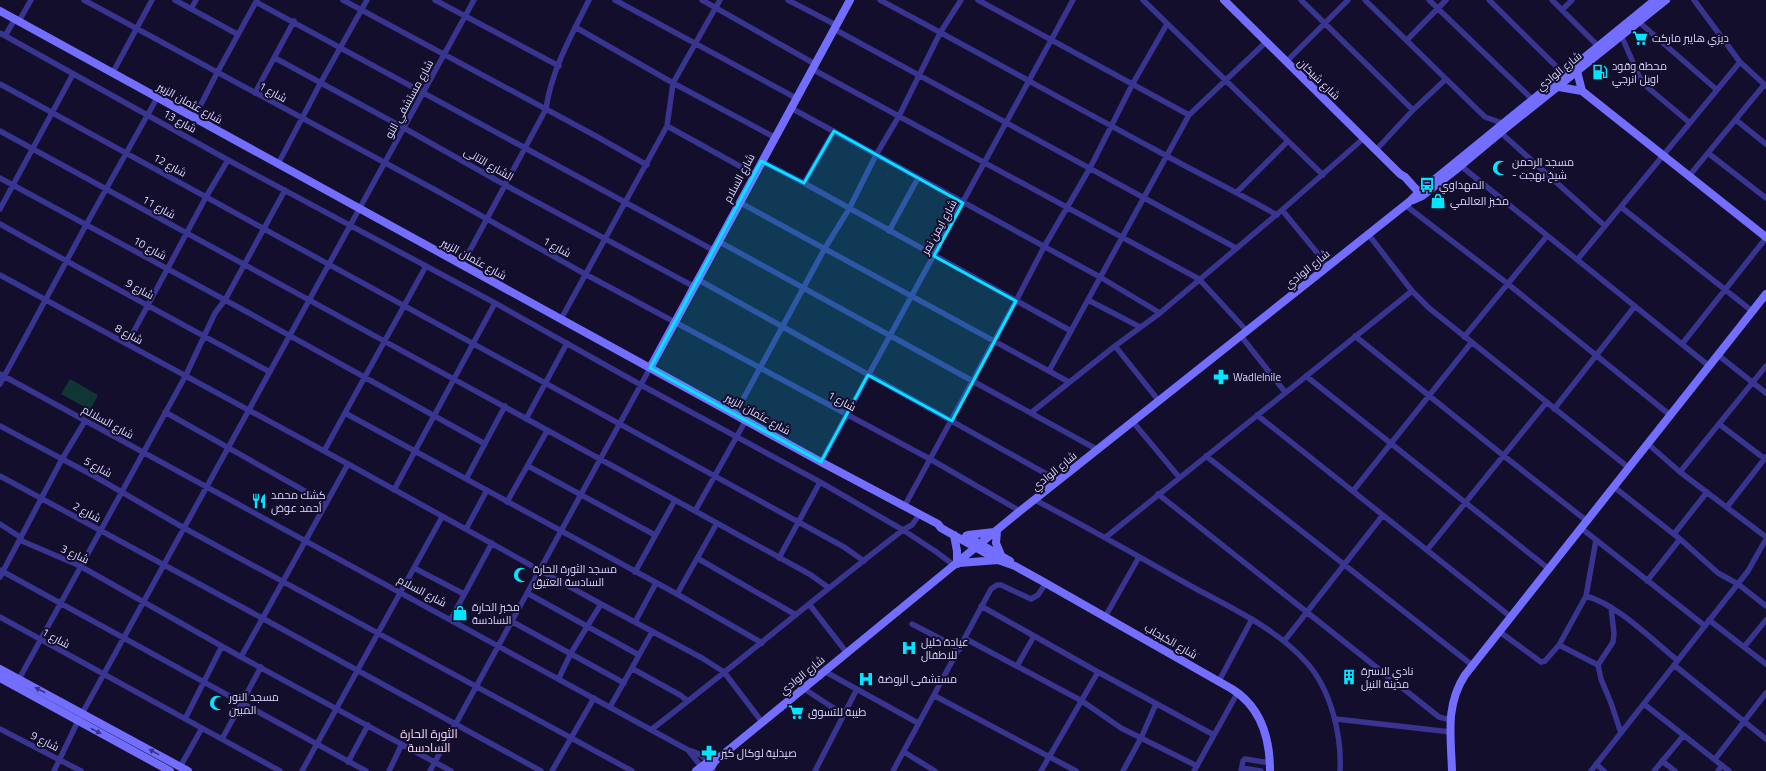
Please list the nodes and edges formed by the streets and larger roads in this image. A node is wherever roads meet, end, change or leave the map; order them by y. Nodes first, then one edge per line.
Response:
1 (31, 0) edge
2 (84, 0) edge
3 (152, 0) edge
4 (175, 0) edge
5 (196, 0) edge
6 (343, 0) edge
7 (367, 0) edge
8 (435, 0) edge
9 (474, 0) edge
10 (590, 0) edge
11 (615, 0) edge
12 (702, 0) edge
13 (720, 0) edge
14 (788, 0) edge
15 (850, 0) edge
16 (880, 0) edge
17 (961, 0) edge
18 (978, 0) edge
19 (1073, 0) edge
20 (1143, 0) edge
21 (1224, 0) edge
22 (1301, 0) edge
23 (1348, 0) edge
24 (1365, 0) edge
25 (1429, 0) edge
26 (1446, 0) edge
27 (1489, 0) edge
28 (1552, 0) edge
29 (1572, 0) edge
30 (1654, 0) edge
31 (1666, 0) edge
32 (1694, 0) edge
33 (256, 1) edge
34 (716, 7) junction
35 (1438, 8) junction
36 (191, 9) junction
37 (362, 10) junction
38 (1562, 10) junction
39 (0, 11) edge
40 (466, 16) junction
41 (17, 20) junction
42 (294, 21) junction
43 (1639, 22) junction
44 (1167, 24) junction
45 (1325, 24) junction
46 (575, 27) junction
47 (835, 27) junction
48 (136, 29) junction
49 (940, 33) junction
50 (237, 34) junction
51 (2, 35) edge
52 (1621, 36) junction
53 (1052, 39) junction
54 (1407, 40) junction
55 (1266, 42) junction
56 (695, 44) junction
57 (1598, 46) junction
58 (341, 47) junction
59 (444, 55) junction
60 (275, 58) junction
61 (1286, 62) junction
62 (1740, 62) junction
63 (558, 66) junction
64 (813, 66) junction
65 (1577, 70) junction
66 (216, 72) junction
67 (73, 74) junction
68 (112, 74) junction
69 (1564, 74) junction
70 (919, 77) junction
71 (1446, 79) junction
72 (1226, 81) junction
73 (321, 82) junction
74 (1028, 82) junction
75 (673, 83) junction
76 (0, 84) edge
77 (1132, 85) junction
78 (1765, 86) edge
79 (1559, 87) junction
80 (1717, 90) junction
81 (1582, 91) junction
82 (424, 92) junction
83 (255, 93) junction
84 (157, 98) junction
85 (796, 98) junction
86 (1532, 100) junction
87 (791, 108) junction
88 (546, 109) junction
89 (1413, 110) junction
90 (52, 113) junction
91 (148, 115) junction
92 (1189, 115) junction
93 (899, 116) junction
94 (194, 118) junction
95 (301, 119) junction
96 (1736, 120) junction
97 (1690, 123) junction
98 (1006, 124) junction
99 (668, 126) junction
100 (1112, 126) junction
101 (404, 128) junction
102 (1503, 128) junction
103 (0, 131) edge
104 (834, 131) junction
105 (774, 137) junction
106 (1364, 138) junction
107 (1288, 141) junction
108 (1766, 144) edge
109 (526, 148) junction
110 (32, 149) junction
111 (1376, 150) junction
112 (126, 153) junction
113 (1708, 153) junction
114 (876, 155) junction
115 (1663, 155) junction
116 (1166, 156) junction
117 (228, 160) junction
118 (761, 161) junction
119 (985, 163) junction
120 (278, 164) junction
121 (384, 164) junction
122 (647, 165) junction
123 (1460, 166) junction
124 (1090, 168) junction
125 (754, 174) junction
126 (1323, 174) junction
127 (1690, 176) junction
128 (0, 178) edge
129 (918, 178) junction
130 (804, 183) junction
131 (13, 185) junction
132 (505, 185) junction
133 (106, 190) junction
134 (285, 190) junction
135 (1237, 192) junction
136 (1419, 195) junction
137 (206, 197) junction
138 (1144, 197) junction
139 (1766, 198) edge
140 (739, 202) junction
141 (625, 203) junction
142 (963, 203) junction
143 (1407, 203) junction
144 (1067, 207) junction
145 (1621, 207) junction
146 (360, 208) junction
147 (0, 209) edge
148 (849, 209) junction
149 (1282, 210) junction
150 (1277, 215) junction
151 (487, 220) junction
152 (0, 224) edge
153 (86, 225) junction
154 (351, 225) junction
155 (1605, 226) junction
156 (264, 229) junction
157 (889, 231) junction
158 (187, 234) junction
159 (1368, 234) junction
160 (1547, 236) junction
161 (1121, 237) junction
162 (1766, 238) edge
163 (606, 239) junction
164 (718, 241) junction
165 (1044, 247) junction
166 (825, 248) junction
167 (1236, 248) junction
168 (713, 250) junction
169 (934, 256) junction
170 (1577, 260) junction
171 (66, 262) junction
172 (329, 264) junction
173 (245, 265) junction
174 (462, 265) junction
175 (426, 266) junction
176 (1328, 266) junction
177 (168, 269) junction
178 (585, 274) junction
179 (1, 276) edge
180 (1100, 277) junction
181 (1199, 278) junction
182 (695, 282) junction
183 (1508, 284) junction
184 (803, 289) junction
185 (1725, 290) junction
186 (1412, 291) junction
187 (1766, 294) edge
188 (912, 296) junction
189 (46, 300) junction
190 (225, 300) junction
191 (309, 300) junction
192 (1088, 300) junction
193 (1016, 301) junction
194 (496, 303) junction
195 (148, 305) junction
196 (404, 305) junction
197 (1635, 306) junction
198 (1752, 311) junction
199 (1160, 313) junction
200 (561, 319) junction
201 (674, 321) junction
202 (781, 327) junction
203 (1140, 327) junction
204 (1071, 331) junction
205 (1244, 334) junction
206 (289, 336) junction
207 (890, 336) junction
208 (1355, 336) junction
209 (205, 337) junction
210 (1464, 338) junction
211 (994, 340) junction
212 (384, 341) junction
213 (474, 343) junction
214 (567, 343) junction
215 (1471, 343) junction
216 (127, 344) junction
217 (1682, 344) junction
218 (1115, 346) junction
219 (1718, 355) junction
220 (1597, 356) junction
221 (1709, 366) junction
222 (1766, 366) edge
223 (650, 368) junction
224 (760, 368) junction
225 (1049, 370) junction
226 (270, 372) junction
227 (2, 375) edge
228 (186, 375) junction
229 (868, 376) junction
230 (1306, 376) junction
231 (365, 378) junction
232 (454, 379) junction
233 (972, 380) junction
234 (546, 382) junction
235 (1069, 382) junction
236 (1753, 382) junction
237 (0, 384) edge
238 (640, 385) junction
239 (1286, 392) junction
240 (1766, 393) edge
241 (1430, 395) junction
242 (1159, 401) junction
243 (1546, 403) junction
244 (505, 406) junction
245 (1554, 409) junction
246 (249, 410) junction
247 (165, 412) junction
248 (1032, 412) junction
249 (345, 413) junction
250 (734, 414) junction
251 (846, 415) junction
252 (1257, 415) junction
253 (1670, 415) junction
254 (434, 416) junction
255 (526, 419) junction
256 (85, 420) junction
257 (746, 420) junction
258 (952, 421) junction
259 (1133, 422) junction
260 (619, 424) junction
261 (1719, 424) junction
262 (0, 426) edge
263 (547, 431) junction
264 (737, 436) junction
265 (485, 444) junction
266 (1392, 444) junction
267 (1648, 444) junction
268 (228, 448) junction
269 (1098, 450) junction
270 (324, 451) junction
271 (414, 452) junction
272 (143, 453) junction
273 (1206, 456) junction
274 (1504, 456) junction
275 (1765, 458) edge
276 (62, 459) junction
277 (600, 459) junction
278 (930, 459) junction
279 (821, 462) junction
280 (348, 464) junction
281 (528, 466) junction
282 (1629, 468) junction
283 (1680, 472) junction
284 (0, 476) edge
285 (715, 476) junction
286 (1179, 477) junction
287 (466, 479) junction
288 (1059, 481) junction
289 (820, 482) junction
290 (1614, 487) junction
291 (206, 488) junction
292 (394, 490) junction
293 (487, 490) junction
294 (121, 491) junction
295 (1353, 491) junction
296 (1707, 492) junction
297 (1158, 494) junction
298 (580, 496) junction
299 (42, 500) junction
300 (675, 500) junction
301 (1035, 500) junction
302 (507, 502) junction
303 (1466, 502) junction
304 (326, 503) junction
305 (904, 506) junction
306 (1727, 507) junction
307 (695, 511) junction
308 (1020, 511) junction
309 (919, 514) junction
310 (1383, 515) junction
311 (442, 517) junction
312 (798, 521) junction
313 (1587, 521) junction
314 (717, 523) junction
315 (0, 524) edge
316 (938, 524) junction
317 (184, 528) junction
318 (1581, 528) junction
319 (466, 529) junction
320 (903, 530) junction
321 (100, 531) junction
322 (560, 532) junction
323 (996, 532) junction
324 (1674, 534) junction
325 (954, 535) junction
326 (964, 535) junction
327 (655, 536) junction
328 (20, 537) junction
329 (1106, 537) junction
330 (1680, 539) junction
331 (1766, 539) edge
332 (304, 540) junction
333 (1596, 540) junction
334 (492, 543) junction
335 (979, 546) junction
336 (1427, 550) junction
337 (999, 557) junction
338 (1139, 557) junction
339 (697, 558) junction
340 (779, 558) junction
341 (864, 561) junction
342 (1343, 564) junction
343 (164, 565) junction
344 (957, 565) junction
345 (80, 566) junction
346 (414, 568) junction
347 (1549, 569) junction
348 (540, 570) junction
349 (635, 572) junction
350 (1, 573) edge
351 (1647, 580) junction
352 (283, 581) junction
353 (656, 583) junction
354 (1046, 583) junction
355 (1738, 584) junction
356 (829, 588) junction
357 (401, 592) junction
358 (527, 593) junction
359 (464, 594) junction
360 (676, 594) junction
361 (1586, 596) junction
362 (144, 602) junction
363 (61, 603) junction
364 (601, 604) junction
365 (809, 604) junction
366 (982, 606) junction
367 (1766, 606) edge
368 (1611, 607) junction
369 (1305, 612) junction
370 (796, 615) junction
371 (0, 617) edge
372 (1105, 617) junction
373 (1511, 617) junction
374 (262, 618) junction
375 (451, 619) junction
376 (1252, 619) junction
377 (1709, 620) junction
378 (1766, 620) edge
379 (511, 621) junction
380 (635, 622) junction
381 (912, 624) dead end
382 (1705, 626) junction
383 (586, 627) junction
384 (379, 632) junction
385 (652, 632) junction
386 (1500, 632) junction
387 (1034, 636) junction
388 (124, 638) junction
389 (966, 639) junction
390 (1284, 640) junction
391 (40, 641) junction
392 (762, 643) junction
393 (498, 645) junction
394 (1559, 645) junction
395 (222, 646) junction
396 (1744, 647) junction
397 (960, 649) junction
398 (571, 653) junction
399 (847, 653) junction
400 (639, 655) junction
401 (241, 657) junction
402 (1676, 663) junction
403 (1766, 664) edge
404 (1472, 665) junction
405 (1598, 665) junction
406 (1017, 666) junction
407 (261, 667) junction
408 (633, 668) junction
409 (0, 669) edge
410 (358, 671) junction
411 (824, 671) junction
412 (724, 672) junction
413 (1098, 672) junction
414 (103, 675) junction
415 (0, 678) edge
416 (559, 678) junction
417 (19, 679) junction
418 (204, 681) junction
419 (1219, 681) junction
420 (624, 683) junction
421 (476, 686) junction
422 (803, 688) junction
423 (857, 689) junction
424 (1238, 692) junction
425 (1766, 693) edge
426 (935, 696) junction
427 (594, 698) junction
428 (688, 701) junction
429 (1082, 701) junction
430 (242, 703) junction
431 (1156, 704) junction
432 (1644, 704) junction
433 (610, 707) junction
434 (336, 709) junction
435 (82, 713) junction
436 (844, 715) junction
437 (185, 719) junction
438 (1336, 719) junction
439 (1451, 720) junction
440 (78, 721) junction
441 (1744, 721) junction
442 (762, 722) junction
443 (918, 723) junction
444 (455, 724) junction
445 (368, 725) junction
446 (202, 728) junction
447 (0, 729) edge
448 (652, 729) junction
449 (1451, 732) junction
450 (1621, 733) junction
451 (1214, 735) junction
452 (1684, 735) junction
453 (572, 738) junction
454 (1142, 738) junction
455 (222, 739) junction
456 (1766, 739) edge
457 (317, 744) junction
458 (402, 744) junction
459 (688, 750) junction
460 (904, 752) junction
461 (1050, 756) junction
462 (60, 759) junction
463 (1715, 759) junction
464 (1662, 761) junction
465 (348, 762) junction
466 (434, 762) junction
467 (1596, 764) junction
468 (1722, 765) junction
469 (180, 767) junction
470 (1270, 767) edge
471 (707, 768) edge
472 (1196, 768) edge
473 (1241, 769) edge
474 (54, 771) edge
475 (81, 771) edge
476 (170, 771) edge
477 (188, 771) edge
478 (280, 771) edge
479 (302, 771) edge
480 (366, 771) edge
481 (389, 771) edge
482 (430, 771) edge
483 (451, 771) edge
484 (541, 771) edge
485 (552, 771) edge
486 (632, 771) edge
487 (815, 771) edge
488 (893, 771) edge
489 (935, 771) edge
490 (1042, 771) edge
491 (1076, 771) edge
492 (1123, 771) edge
493 (1261, 771) edge
494 (1340, 771) edge
495 (1452, 771) edge
496 (1591, 771) edge
497 (1604, 771) edge
498 (1654, 771) edge
499 (1675, 771) edge
500 (1718, 771) edge
501 (1729, 771) edge

1 - 41 street
2 - 48 street, شارع 1
3 - 48 street
4 - 36 street
5 - 36 street
6 - 37 street
7 - 37 street
8 - 40 street
9 - 40 street, شارع مستشفي النو
10 - 46 street
11 - 56 street
12 - 34 street
13 - 34 street
14 - 47 street
15 - 47 street, شارع السلام
16 - 49 street
17 - 49 street
18 - 53 street
19 - 53 street, شارع ايمن نمر
20 - 44 street
21 - 55 street, شارع شيكان
22 - 45 street
23 - 45 street
24 - 54 street
25 - 35 street
26 - 35 street
27 - 69 street
28 - 38 street
29 - 38 street
30 - 57 street, شارع الوادي
31 - 43 street, شارع الوادي
32 - 62 street
33 - 42 street
33 - 50 street
34 - 56 street
34 - 64 street
35 - 54 street
35 - 86 street
36 - 50 street
37 - 58 street
37 - 59 street
38 - 57 street
39 - 41 street, شارع عثمان الزبير
40 - 59 street, شارع مستشفي النو
40 - 63 street
41 - 51 street
41 - 68 street, شارع عثمان الزبير
42 - 58 street
42 - 60 street
43 - 52 street, شارع الوادي
43 - 80 street
44 - 72 street
44 - 77 street
45 - 61 street
45 - 89 street
46 - 63 street
46 - 75 street
47 - 64 street, شارع السلام
47 - 70 street
48 - 66 street, شارع 1
48 - 68 street
49 - 70 street
49 - 74 street
50 - 66 street
51 - 67 street, شارع 13
52 - 65 street, شارع الوادي
52 - 97 street
53 - 74 street, شارع ايمن نمر
53 - 77 street
54 - 71 street
55 - 61 street, شارع شيكان
55 - 72 street
56 - 75 street
56 - 85 street
57 - 69 street, شارع الوادي
58 - 73 street
58 - 82 street
59 - 82 street, شارع مستشفي النو
59 - 88 street
60 - 73 street, الشارع التانى
60 - 83 street
61 - 106 street, شارع شيكان
62 - 78 street
62 - 80 street
63 - 88 street
64 - 85 street, شارع السلام
64 - 93 street
65 - 79 street, شارع الوادي
65 - 81 street
66 - 83 street, شارع 1
66 - 94 street
67 - 90 street
67 - 91 street, شارع 13
68 - 84 street, شارع عثمان الزبير
69 - 86 street, شارع الوادي
70 - 93 street
70 - 98 street
71 - 89 street
71 - 102 street
72 - 92 street
72 - 107 street
73 - 95 street
73 - 101 street, الشارع التانى
74 - 98 street, شارع ايمن نمر
74 - 100 street
75 - 99 street
75 - 105 street
76 - 90 street, شارع 12
77 - 92 street
77 - 100 street
78 - 96 street
79 - 81 street
79 - 102 street, شارع الوادي
80 - 97 street
81 - 115 street
82 - 101 street, شارع مستشفي النو
82 - 109 street
83 - 95 street, شارع 1
84 - 91 street
84 - 94 street, شارع عثمان الزبير
85 - 87 street, شارع السلام
86 - 102 street, شارع الوادي
87 - 104 street
87 - 105 street, شارع السلام
88 - 109 street
88 - 122 street
89 - 111 street
90 - 110 street
90 - 112 street, شارع 12
91 - 112 street
91 - 117 street, شارع 13
92 - 116 street
93 - 114 street
93 - 119 street
94 - 120 street, شارع عثمان الزبير
95 - 120 street
95 - 121 street, شارع 1
96 - 108 street
96 - 113 street
97 - 115 street
98 - 119 street, شارع ايمن نمر
98 - 124 street
99 - 122 street
99 - 125 street
100 - 116 street
100 - 124 street
101 - 121 street, شارع مستشفي النو
101 - 132 street, الشارع التانى
102 - 123 street, شارع الوادي
102 - 136 street, شارع الوادي
102 - 155 street
103 - 110 street, شارع 11
104 - 114 street
104 - 130 street
105 - 118 street, شارع السلام
106 - 111 street, شارع شيكان
106 - 126 street
107 - 126 street
107 - 135 street
109 - 132 street
109 - 141 street
110 - 131 street
110 - 133 street, شارع 11
111 - 136 street, شارع شيكان
112 - 133 street
112 - 137 street, شارع 12
113 - 127 street
113 - 139 street
114 - 129 street
114 - 148 street
115 - 127 street
115 - 145 street
116 - 135 street
116 - 138 street
117 - 134 street, شارع 13
117 - 137 street
118 - 125 street, شارع السلام
118 - 130 street
119 - 142 street, شارع ايمن نمر
119 - 144 street
120 - 146 street, شارع عثمان الزبير
121 - 146 street, شارع مستشفي النو
121 - 151 street, شارع 1
122 - 141 street
123 - 136 street, شارع الوادي
123 - 160 street
124 - 138 street
124 - 144 street
125 - 140 street, شارع السلام
126 - 149 street
127 - 162 street
128 - 131 street, شارع 10
129 - 142 street
129 - 157 street
130 - 148 street
131 - 147 street
131 - 153 street, شارع 10
132 - 151 street
132 - 163 street, الشارع التانى
133 - 153 street
133 - 158 street, شارع 11
134 - 154 street, شارع 13
134 - 156 street
135 - 150 street
136 - 143 street, شارع الوادي
137 - 156 street, شارع 12
137 - 158 street
138 - 161 street
138 - 167 street
140 - 164 street, شارع السلام
140 - 166 street
141 - 163 street
141 - 168 street
142 - 165 street
142 - 169 street, شارع ايمن نمر
143 - 159 street, شارع الوادي
143 - 183 street
144 - 161 street
144 - 165 street
145 - 155 street
145 - 185 street
146 - 154 street, شارع مستشفي النو
146 - 174 street, شارع عثمان الزبير
148 - 157 street
148 - 166 street
149 - 150 street
149 - 176 street
150 - 167 street
151 - 174 street
151 - 178 street, شارع 1
152 - 171 street, شارع 9
153 - 171 street
153 - 177 street, شارع 10
154 - 172 street, شارع مستشفي النو
154 - 175 street, شارع 13
155 - 170 street
156 - 172 street, شارع 12
156 - 173 street
157 - 169 street
158 - 173 street, شارع 11
158 - 177 street
159 - 176 street, شارع الوادي
159 - 186 street
160 - 170 street
160 - 183 street
161 - 180 street
161 - 181 street
162 - 185 street
163 - 178 street
163 - 182 street, الشارع التانى
164 - 168 street, شارع السلام
164 - 184 street
165 - 180 street
165 - 193 street
166 - 184 street
166 - 188 street
167 - 181 street
168 - 182 street, شارع السلام
169 - 188 street, شارع ايمن نمر
169 - 193 street
170 - 197 street
171 - 189 street
171 - 195 street, شارع 9
172 - 191 street, شارع مستشفي النو
172 - 196 street, شارع 12
173 - 190 street
173 - 191 street, شارع 11
174 - 200 street, شارع عثمان الزبير
175 - 194 street, شارع 13
175 - 196 street
176 - 205 street, شارع الوادي
177 - 190 street, شارع 10
177 - 195 street
178 - 200 street
178 - 201 street, شارع 1
179 - 189 street, شارع 8
180 - 192 street
180 - 199 street
181 - 199 street
181 - 205 street
182 - 201 street, شارع السلام
182 - 202 street, الشارع التانى
183 - 210 street
183 - 220 street
184 - 202 street
184 - 207 street
185 - 198 street
185 - 217 street
186 - 208 street
186 - 210 street
187 - 198 street
188 - 207 street, شارع ايمن نمر
188 - 211 street
189 - 216 street, شارع 8
189 - 227 street
190 - 206 street, شارع 10
190 - 209 street
191 - 206 street, شارع مستشفي النو
191 - 212 street, شارع 11
192 - 203 street
192 - 204 street
193 - 204 street
193 - 211 street
194 - 213 street
194 - 214 street, شارع 13
195 - 209 street, شارع 9
195 - 216 street
196 - 212 street
196 - 213 street, شارع 12
197 - 217 street
197 - 220 street
198 - 219 street
199 - 203 street
200 - 223 street, شارع عثمان الزبير
201 - 223 street, شارع السلام
201 - 224 street, شارع 1
202 - 224 street
202 - 229 street, الشارع التانى
203 - 218 street
204 - 225 street
205 - 239 street
205 - 242 street, شارع الوادي
206 - 226 street, شارع مستشفي النو
206 - 231 street, شارع 10
207 - 229 street, شارع ايمن نمر
207 - 233 street
208 - 230 street
208 - 241 street
209 - 226 street, شارع 9
209 - 228 street
210 - 215 street
211 - 225 street
211 - 233 street
212 - 231 street
212 - 232 street, شارع 11
213 - 232 street
213 - 234 street, شارع 12
214 - 234 street
214 - 238 street, شارع 13
215 - 241 street
215 - 243 street
216 - 228 street, شارع 8
217 - 221 street
218 - 235 street
218 - 242 street
219 - 221 street
219 - 236 street
220 - 245 street
220 - 253 street
221 - 253 street
222 - 236 street
223 - 238 street
223 - 250 street, شارع عثمان الزبير
224 - 250 street
224 - 251 street, شارع 1
225 - 235 street
226 - 246 street, شارع مستشفي النو
227 - 237 street
227 - 256 street, شارع السلالم
228 - 246 street, شارع 8
228 - 247 street
229 - 251 street, شارع ايمن نمر
229 - 258 street, الشارع التانى
230 - 239 street
230 - 266 street
231 - 249 street
231 - 254 street, شارع 10
232 - 244 street, شارع 11
232 - 254 street
233 - 248 street
233 - 258 street
234 - 255 street
234 - 260 street, شارع 12
235 - 248 street
236 - 240 street
236 - 261 street
238 - 260 street
238 - 264 street, شارع 13
239 - 252 street
241 - 266 street
241 - 274 street
242 - 259 street, شارع الوادي
243 - 245 street
243 - 274 street
244 - 255 street, شارع 11
244 - 265 street
245 - 282 street
246 - 268 street, شارع مستشفي النو
246 - 270 street, شارع 8
247 - 268 street
247 - 272 street
248 - 269 street
249 - 270 street
249 - 271 street
250 - 257 street, شارع عثمان الزبير
251 - 278 street, شارع 1
251 - 279 street, شارع ايمن نمر
252 - 273 street
252 - 295 street
253 - 267 street
254 - 265 street, شارع 10
254 - 271 street
255 - 263 street, شارع 11
256 - 272 street, شارع السلالم
256 - 276 street
257 - 264 street
257 - 279 street, شارع عثمان الزبير
258 - 278 street
258 - 288 street, الشارع التانى
259 - 269 street, شارع الوادي
259 - 286 street
260 - 277 street
260 - 285 street, شارع 12
261 - 275 street
261 - 283 street
262 - 276 street, شارع 5
263 - 277 street, شارع 11
263 - 281 street
264 - 285 street
264 - 289 street, شارع 13
265 - 287 street
266 - 295 street
266 - 303 street
267 - 282 street
267 - 283 street
268 - 291 street, شارع مستشفي النو
268 - 304 street
269 - 288 street, شارع الوادي
270 - 280 street, شارع 8
271 - 287 street
271 - 292 street
272 - 291 street, شارع السلالم
272 - 294 street
273 - 286 street
273 - 342 street
274 - 303 street
274 - 313 street
275 - 306 street
276 - 294 street, شارع 5
276 - 299 street
277 - 298 street
277 - 300 street, شارع 11
278 - 305 street
278 - 308 street, شارع 1
279 - 305 street, شارع عثمان الزبير
280 - 292 street, شارع 8
280 - 304 street
281 - 298 street
281 - 302 street
282 - 290 street
283 - 296 street
284 - 299 street, شارع 2
285 - 307 street
285 - 312 street, شارع 12
286 - 297 street
287 - 293 street
288 - 301 street, شارع الوادي
289 - 312 street
289 - 320 street, شارع 13
290 - 313 street
290 - 324 street
291 - 317 street, شارع مستشفي النو
291 - 332 street, شارع السلام
292 - 311 street, شارع 8
293 - 302 street
293 - 319 street
294 - 317 street, شارع 5
294 - 321 street
295 - 310 street
296 - 306 street
296 - 324 street
297 - 329 street
297 - 369 street
298 - 322 street
298 - 327 street
299 - 321 street, شارع 2
299 - 328 street
300 - 307 street, شارع 11
300 - 327 street
301 - 308 street, شارع الوادي
301 - 329 street
302 - 322 street
303 - 336 street
303 - 347 street
304 - 332 street
305 - 309 street, شارع عثمان الزبير
306 - 331 street
307 - 314 street, شارع 11
308 - 323 street, شارع الوادي
309 - 316 street, شارع عثمان الزبير
309 - 320 street
310 - 336 street
310 - 342 street
311 - 319 street, شارع 8
311 - 346 street
312 - 340 street
312 - 341 street, شارع 12
313 - 318 street
314 - 339 street
314 - 340 street, شارع 11
315 - 328 street, شارع 3
316 - 325 street, شارع عثمان الزبير
316 - 326 street, شارع عثمان الزبير
317 - 343 street, شارع مستشفي النو
317 - 352 street, شارع 5
318 - 333 street
318 - 347 street
319 - 334 street, شارع 8
320 - 341 street
320 - 344 street, شارع 13
321 - 343 street, شارع 2
321 - 345 street
322 - 348 street
322 - 349 street
323 - 326 street
323 - 335 street, شارع الوادي
323 - 337 street
324 - 330 street
325 - 335 street, شارع عثمان الزبير
325 - 344 street
326 - 335 street, شارع عثمان الزبير
327 - 349 street
328 - 345 street, شارع 3
328 - 350 street
329 - 338 street
330 - 351 street
330 - 355 street
331 - 355 street
332 - 352 street
332 - 357 street, شارع السلام
333 - 351 street
333 - 361 street
334 - 348 street, شارع 8
334 - 359 street
335 - 337 street
335 - 344 street, شارع الوادي
336 - 373 street
337 - 344 street
337 - 354 street, شارع الكبجاب
338 - 372 street
338 - 376 street
339 - 360 street
339 - 370 street
340 - 356 street, شارع 11
341 - 356 street
342 - 369 street
342 - 404 street
343 - 362 street, شارع مستشفي النو
343 - 374 street, شارع 2
344 - 399 street, شارع الوادي
345 - 362 street, شارع 3
345 - 363 street
346 - 357 street
346 - 359 street
347 - 373 street
348 - 358 street
348 - 364 street, شارع 8
349 - 353 street
350 - 363 street
351 - 382 street
352 - 374 street
352 - 384 street, شارع 5
353 - 360 street
353 - 380 street
354 - 366 street
354 - 372 street, شارع الكبجاب
355 - 367 street
355 - 377 street
356 - 365 street
357 - 375 street, شارع السلام
357 - 384 street
358 - 379 street
358 - 383 street
359 - 375 street
360 - 392 street
361 - 368 street
361 - 394 street
362 - 388 street, شارع مستشفي النو
362 - 395 street, شارع 3
363 - 388 street
363 - 391 street
364 - 380 street, شارع 8
364 - 383 street
365 - 370 street
365 - 399 street
366 - 387 street
366 - 389 street
368 - 402 street
368 - 405 street
369 - 390 street
369 - 439 street
370 - 392 street
371 - 391 street, شارع 1
372 - 419 street, شارع الكبجاب
373 - 386 street
374 - 401 street
374 - 410 street, شارع 2
375 - 393 street, شارع السلام
376 - 390 street
376 - 419 street
377 - 382 street
377 - 396 street
378 - 396 street
379 - 393 street
379 - 398 street
380 - 385 street, شارع 8
381 - 397 street
382 - 402 street
383 - 398 street
383 - 400 street
384 - 410 street
384 - 421 street, شارع 5
385 - 400 street
385 - 412 street, شارع 8
386 - 394 street
386 - 404 street
387 - 406 street
387 - 413 street
388 - 414 street, شارع مستشفي النو
388 - 418 street
389 - 397 street
389 - 406 street
390 - 438 street
391 - 414 street, شارع 1
391 - 417 street
392 - 412 street
393 - 416 street, شارع السلام
393 - 421 street
394 - 405 street
395 - 401 street, شارع 3
395 - 418 street
396 - 403 street
397 - 426 street
398 - 416 street
398 - 420 street
399 - 411 street, شارع الوادي
400 - 408 street
401 - 407 street, شارع 3
402 - 432 street
402 - 441 street
404 - 439 street
405 - 450 street
406 - 429 street
407 - 430 street
407 - 434 street, شارع 3
408 - 420 street
408 - 428 street
409 - 417 street
410 - 434 street
410 - 444 street, شارع 2
411 - 422 street, شارع الوادي
411 - 423 street
412 - 428 street
412 - 442 street
413 - 429 street
413 - 431 street
414 - 435 street, شارع مستشفي النو
414 - 437 street, شارع 1
415 - 440 street
416 - 427 street, شارع السلام
435 -> 417 street
418 - 430 street
418 - 437 street
419 - 424 street, شارع الكبجاب
420 - 433 street
421 - 444 street
421 - 453 street, شارع 5
422 - 436 street
422 - 442 street, شارع الوادي
423 - 436 street
423 - 443 street
424 - 451 street
424 - 470 street, شارع الكبجاب
425 - 441 street
426 - 443 street
426 - 461 street
427 - 433 street, شارع السلام
427 - 453 street
428 - 448 street
429 - 454 street
429 - 461 street
430 - 455 street
430 - 457 street
431 - 451 street
431 - 454 street
432 - 450 street
432 - 452 street
433 - 448 street, شارع السلام
434 - 445 street, شارع 3
434 - 457 street
435 - 440 street, شارع مستشفي النو
469 -> 435 street
436 - 487 street
437 - 446 street, شارع 1
438 - 449 street
438 - 494 street
439 - 449 street
440 - 462 street, شارع مستشفي النو
440 -> 476 street
441 - 456 street
441 - 463 street
442 - 471 street, شارع الوادي
443 - 460 street
444 - 466 street
444 - 484 street, شارع 2
445 - 458 street, شارع 3
445 - 465 street
446 - 455 street, شارع 1
446 - 469 street
447 - 462 street, شارع 9
448 - 459 street, شارع السلام
449 - 495 street
450 - 467 street
451 - 472 street
452 - 463 street
452 - 464 street
453 - 485 street
453 - 486 street, شارع 5
454 - 472 street
454 - 492 street
455 - 478 street, شارع 1
457 - 465 street
457 - 479 street
458 - 466 street, شارع 3
458 - 481 street
459 - 471 street, شارع السلام
459 - 471 street, شارع السلام
460 - 488 street
460 - 489 street
461 - 490 street
461 - 491 street
462 - 474 street, شارع مستشفي النو
462 - 475 street, شارع 9
463 - 468 street
464 - 498 street
464 - 499 street
465 - 480 street
466 - 482 street
466 - 483 street, شارع 3
467 - 496 street
467 - 497 street
468 - 500 street
468 - 501 street
469 - 477 street
470 - 473 street
473 - 493 street

